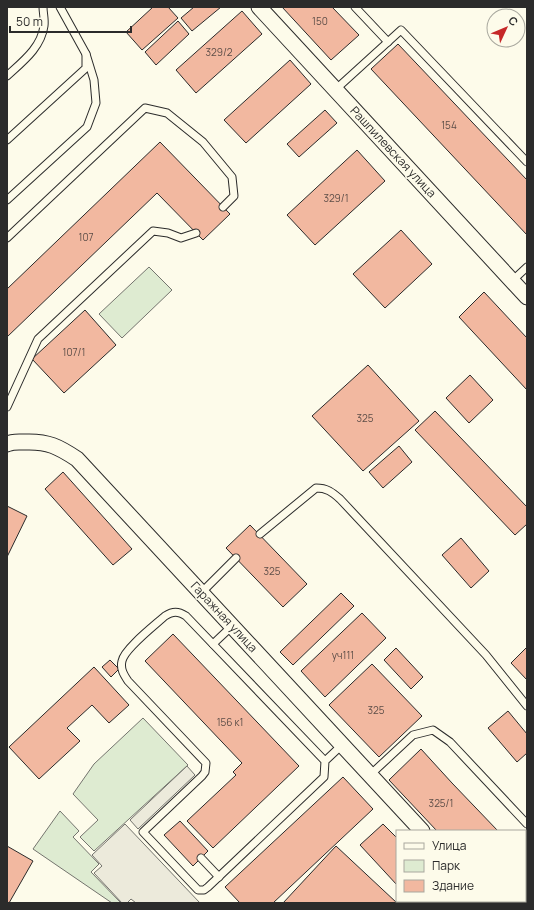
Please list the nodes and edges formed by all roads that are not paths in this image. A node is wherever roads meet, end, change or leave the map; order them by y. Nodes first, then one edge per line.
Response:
1 (43, 7) edge
2 (60, 7) edge
3 (259, 7) edge
4 (355, 7) edge
5 (388, 42) junction
6 (86, 54) junction
7 (7, 76) edge
8 (335, 90) junction
9 (7, 140) edge
10 (526, 160) edge
11 (7, 200) edge
12 (223, 207) dead end
13 (196, 233) dead end
14 (7, 238) edge
15 (527, 267) edge
16 (512, 281) junction
17 (527, 297) edge
18 (7, 407) edge
19 (7, 444) edge
20 (260, 534) dead end
21 (236, 558) dead end
22 (201, 593) junction
23 (232, 626) junction
24 (213, 644) junction
25 (527, 706) edge
26 (342, 745) junction
27 (325, 762) junction
28 (370, 775) junction
29 (527, 824) edge
30 (421, 830) edge
31 (201, 858) dead end
32 (219, 877) junction

1 - 7 lane
2 - 6 lane
3 - 8 street, Рашпилевская улица
4 - 5 lane
5 - 8 lane
5 - 10 lane
6 - 9 lane
6 - 11 lane
8 - 16 street, Рашпилевская улица
12 - 14 lane
13 - 18 lane
15 - 16 lane
16 - 17 street, Рашпилевская улица
19 - 22 street, Гаражная улица
20 - 25 lane
21 - 22 lane
22 - 23 street, Гаражная улица
23 - 24 lane
23 - 26 street, Гаражная улица
24 - 27 lane
24 - 32 lane
26 - 27 lane
26 - 28 street, Гаражная улица
27 - 32 lane
28 - 29 lane
28 - 30 street, Гаражная улица
31 - 32 lane

